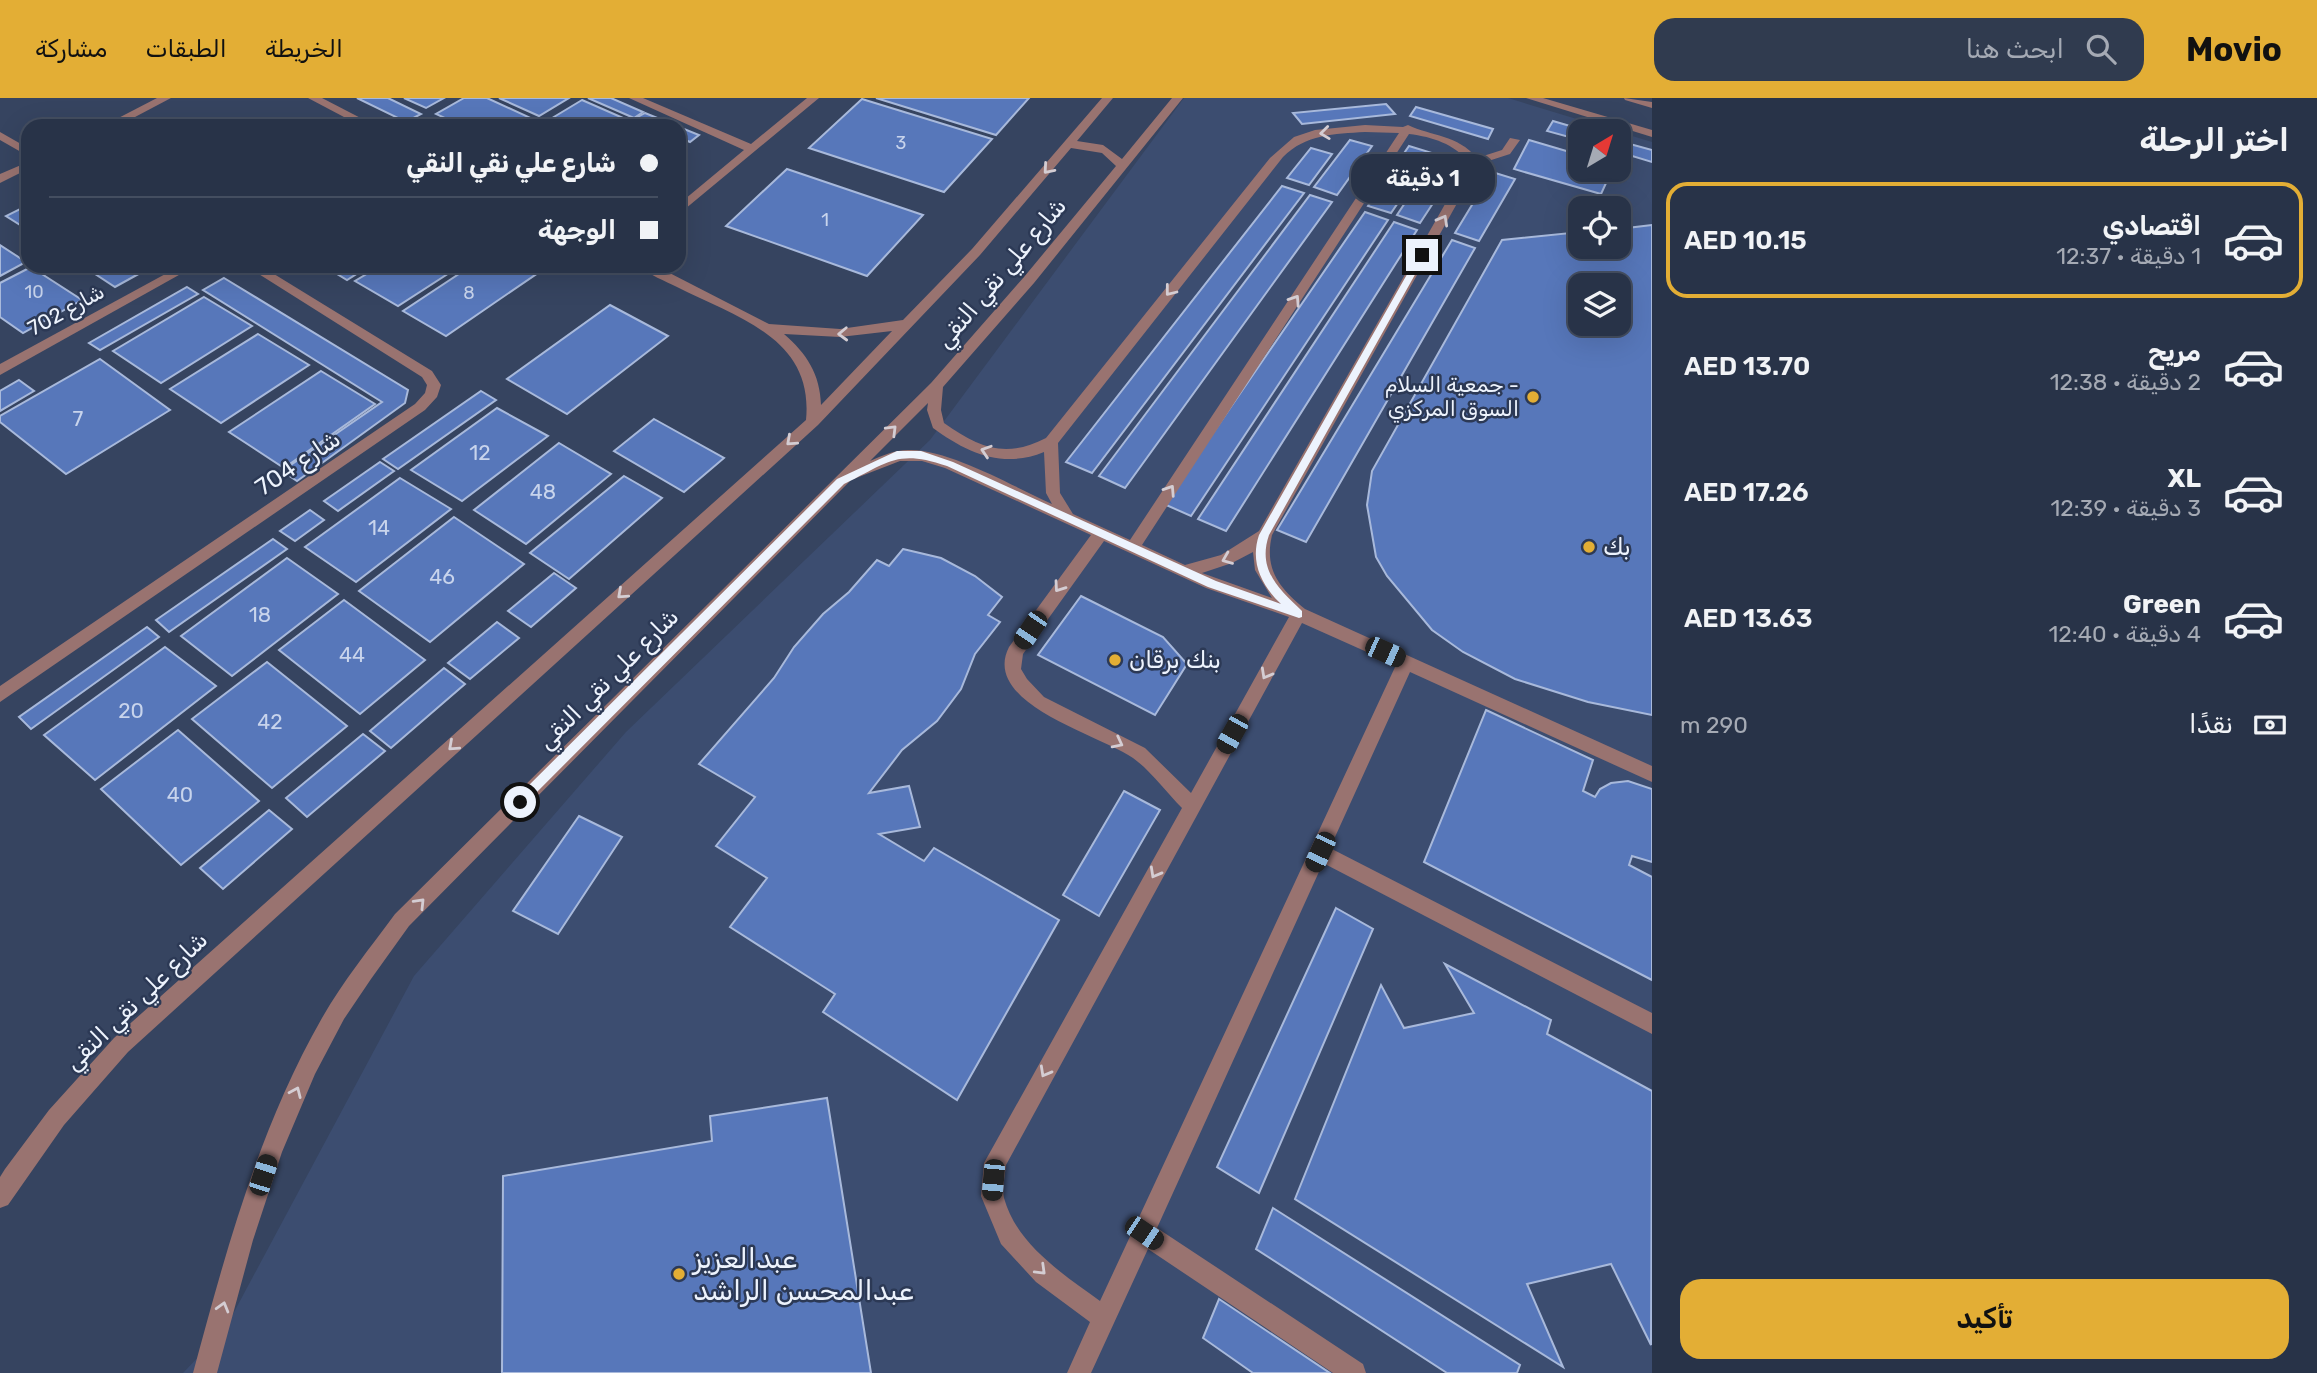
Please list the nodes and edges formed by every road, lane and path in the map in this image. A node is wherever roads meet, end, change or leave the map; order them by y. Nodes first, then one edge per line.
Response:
1 (166, 98) edge
2 (313, 98) edge
3 (634, 98) edge
4 (814, 98) edge
5 (1108, 98) edge
6 (1178, 98) edge
7 (1531, 98) edge
8 (1629, 98) edge
9 (1652, 105) edge
10 (123, 119) edge
11 (356, 119) edge
12 (683, 119) edge
13 (686, 120) edge
14 (1408, 128) junction
15 (1652, 134) edge
16 (0, 135) edge
17 (1514, 140) dead end
18 (1068, 145) junction
19 (21, 148) edge
20 (752, 149) junction
21 (1475, 162) junction
22 (1122, 167) junction
23 (21, 168) edge
24 (0, 179) edge
25 (686, 204) edge
26 (176, 273) edge
27 (263, 273) edge
28 (660, 273) edge
29 (910, 323) junction
30 (765, 327) junction
31 (0, 370) edge
32 (936, 386) junction
33 (813, 422) junction
34 (1051, 442) junction
35 (841, 481) junction
36 (1069, 518) junction
37 (1101, 533) junction
38 (1264, 535) junction
39 (1133, 547) junction
40 (1183, 571) junction
41 (1299, 614) junction
42 (1406, 662) junction
43 (0, 695) edge
44 (1652, 774) edge
45 (1192, 806) junction
46 (1320, 852) junction
47 (1652, 1024) edge
48 (0, 1197) edge
49 (1144, 1233) junction
50 (1105, 1319) junction
51 (205, 1373) edge
52 (1079, 1373) edge
53 (1354, 1373) edge

1 - 10 street
2 - 11 street
3 - 12 street
4 - 20 street
5 - 18 street, شارع علي نقي النقي
6 - 22 street, شارع علي نقي النقي
7 - 15 street
8 - 9 street
13 - 20 street
14 - 21 street
14 -> 34 street
39 -> 14 street
16 - 19 street
17 - 21 street
18 - 22 street
18 -> 29 street, شارع علي نقي النقي
20 - 25 street
38 -> 21 street
22 - 32 street, شارع علي نقي النقي
23 - 24 street
26 - 31 street, شارع 702
27 - 43 street, شارع 704
28 - 30 street
29 -> 30 street
29 - 33 street, شارع علي نقي النقي
30 - 33 street
34 -> 32 street
35 -> 32 street, شارع علي نقي النقي
33 -> 48 street, شارع علي نقي النقي
34 - 36 street
35 - 36 street
51 -> 35 street, شارع علي نقي النقي
36 - 37 street
37 - 39 street
37 -> 45 street
38 -> 40 street
38 - 41 street
39 - 40 street
40 - 41 street
41 - 42 street
41 -> 45 street
42 - 44 street
42 - 46 street
45 -> 50 street
46 - 47 street
46 - 49 street
49 - 50 street
49 - 53 street
50 - 52 street

